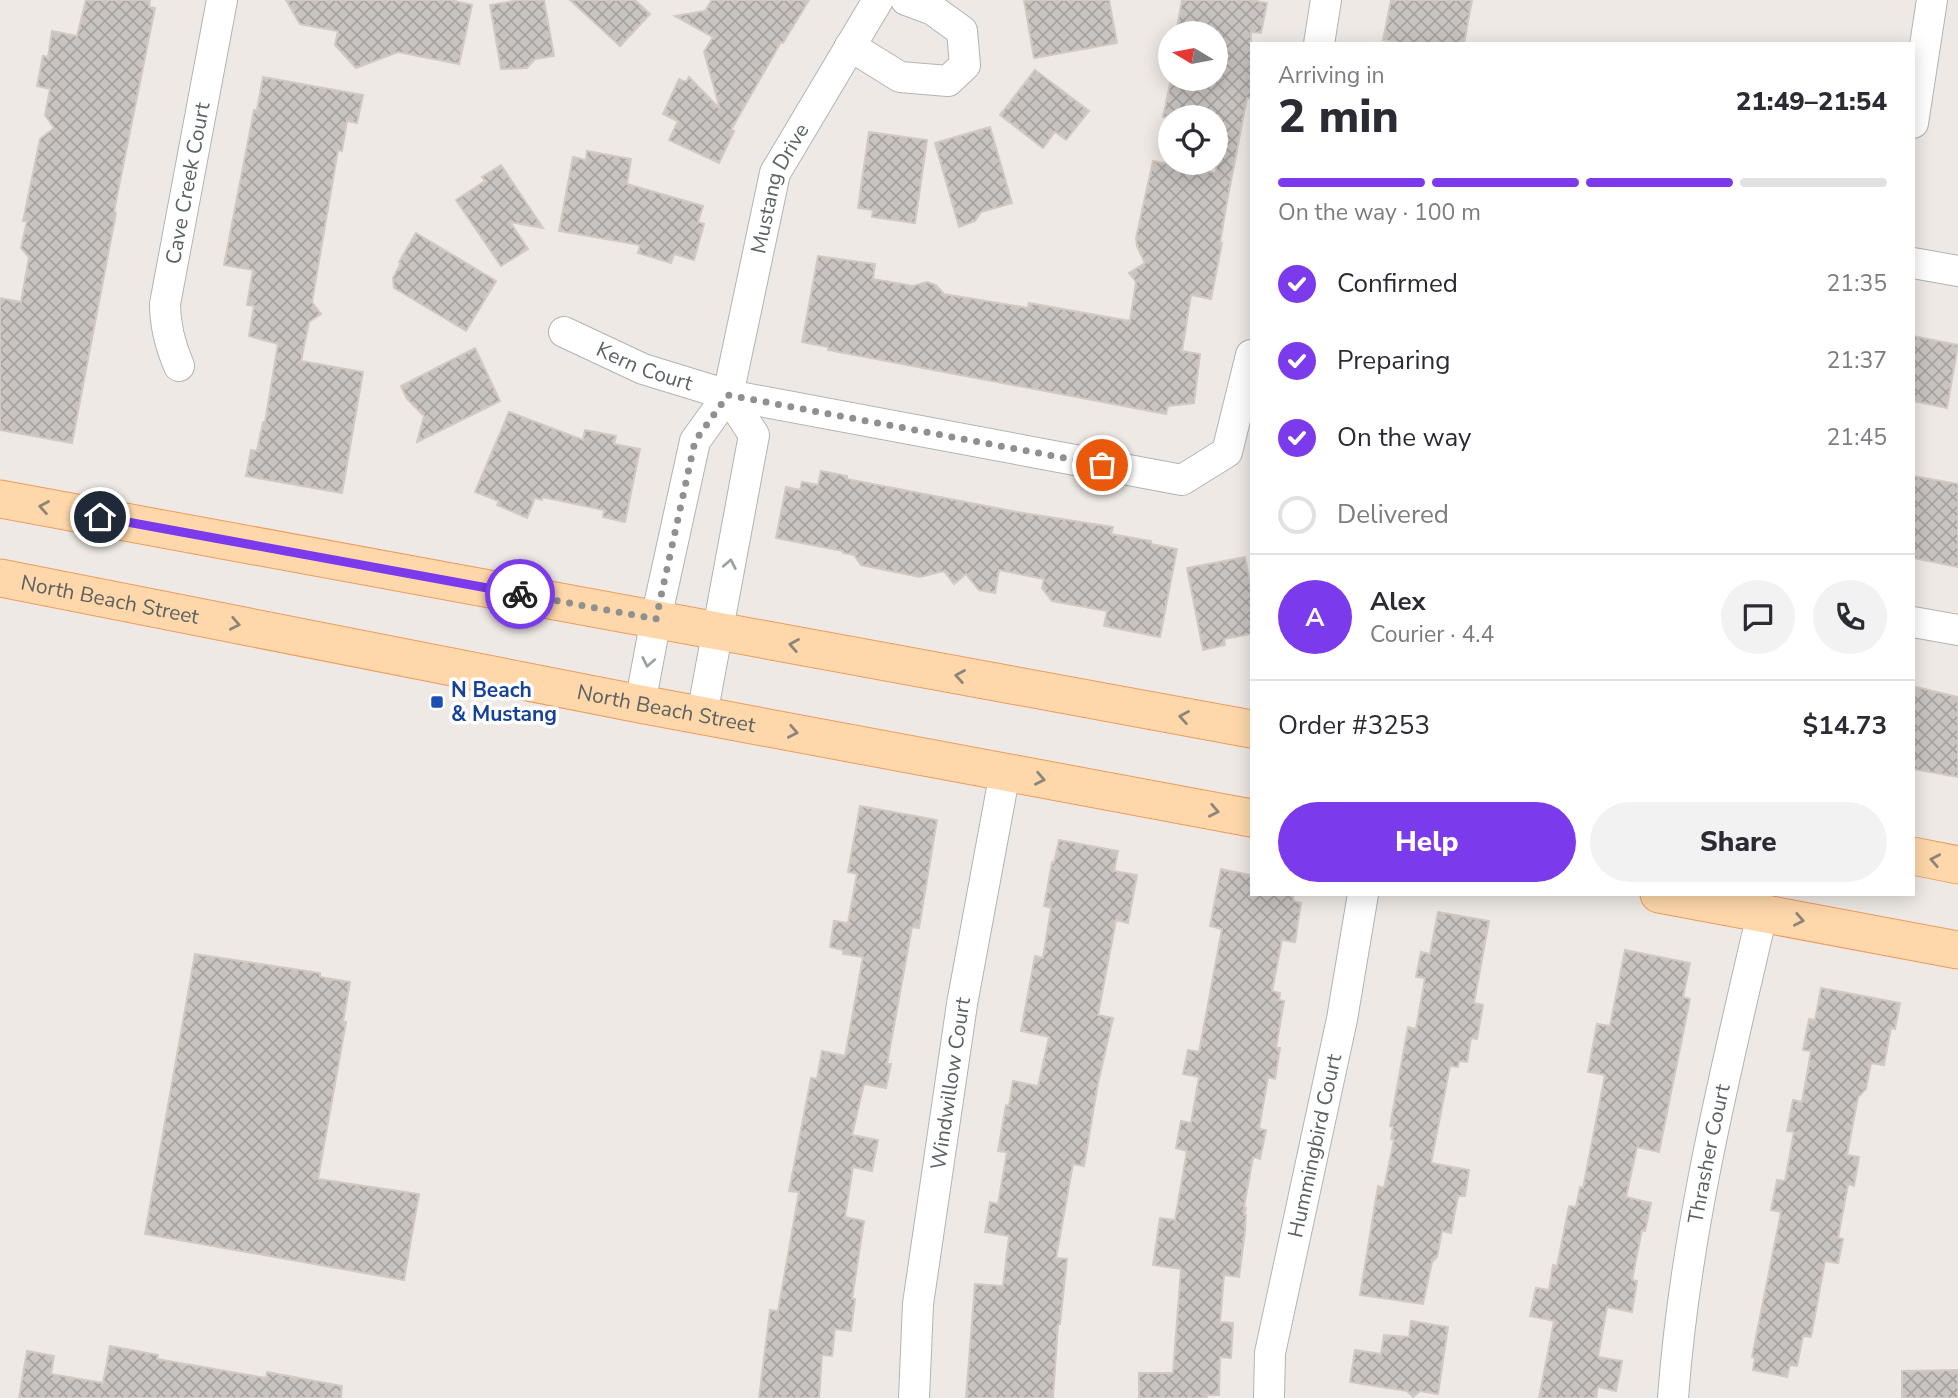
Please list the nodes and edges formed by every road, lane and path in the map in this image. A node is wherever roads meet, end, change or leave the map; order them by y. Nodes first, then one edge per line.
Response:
1 (222, 0) edge
2 (878, 0) edge
3 (906, 0) edge
4 (1326, 0) edge
5 (1932, 0) edge
6 (1319, 42) edge
7 (850, 46) junction
8 (1915, 110) edge
9 (1915, 263) edge
10 (1958, 271) edge
11 (564, 332) dead end
12 (1250, 359) edge
13 (179, 366) dead end
14 (728, 395) junction
15 (0, 499) edge
16 (0, 578) edge
17 (656, 619) junction
18 (1915, 622) edge
19 (1958, 630) edge
20 (717, 631) junction
21 (640, 704) junction
22 (702, 715) junction
23 (1250, 729) edge
24 (1005, 772) junction
25 (1250, 818) edge
26 (1915, 856) edge
27 (1958, 865) edge
28 (1363, 896) edge
29 (1669, 896) edge
30 (1762, 914) junction
31 (1958, 950) edge
32 (914, 1398) edge
33 (1269, 1398) edge
34 (1673, 1398) edge

1 - 13 street, Cave Creek Court
2 - 7 street, Mustang Drive
3 - 7 street
4 - 6 street
5 - 8 street
7 - 14 street, Mustang Drive
9 - 10 street
11 - 14 street, Kern Court
12 - 14 street, Kern Court
14 - 17 street, Mustang Drive
20 -> 14 street
17 -> 15 main road
16 -> 21 main road, North Beach Street
17 - 20 main road
17 -> 21 street, Mustang Drive
18 - 19 street
20 - 22 street
23 -> 20 main road
21 - 22 main road, North Beach Street
22 -> 24 main road, North Beach Street
24 -> 25 main road, North Beach Street
24 - 32 street, Windwillow Court
27 -> 26 main road
28 - 33 street, Hummingbird Court
29 - 30 main road
30 -> 31 main road
30 - 34 street, Thrasher Court

